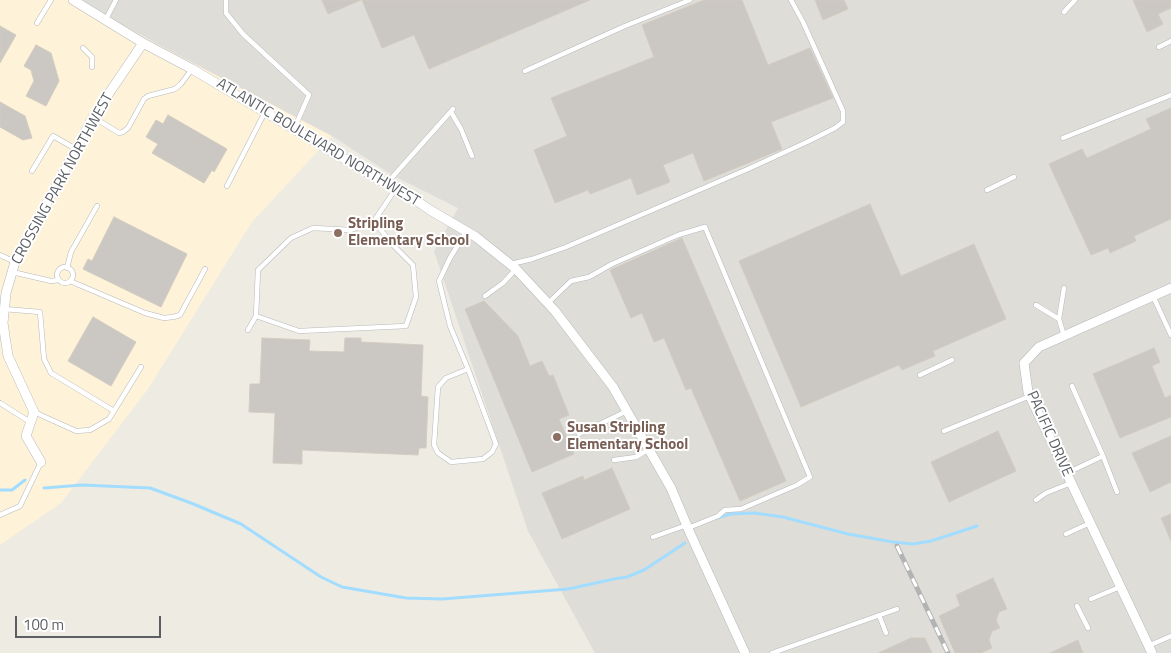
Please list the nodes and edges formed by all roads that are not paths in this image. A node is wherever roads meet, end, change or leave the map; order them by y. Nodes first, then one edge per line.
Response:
1 (51, 0) edge
2 (73, 0) edge
3 (116, 0) edge
4 (226, 0) edge
5 (690, 0) edge
6 (791, 0) edge
7 (1075, 0) edge
8 (1064, 12) dead end
9 (106, 19) junction
10 (37, 23) dead end
11 (1171, 41) edge
12 (142, 43) junction
13 (1159, 47) dead end
14 (83, 48) dead end
15 (92, 66) dead end
16 (192, 69) junction
17 (525, 71) dead end
18 (1171, 95) edge
19 (265, 112) junction
20 (93, 117) junction
21 (294, 129) junction
22 (1063, 138) dead end
23 (76, 149) junction
24 (472, 156) dead end
25 (32, 172) dead end
26 (1014, 176) dead end
27 (386, 184) junction
28 (227, 186) dead end
29 (397, 187) junction
30 (987, 190) dead end
31 (98, 206) dead end
32 (374, 221) junction
33 (466, 232) junction
34 (0, 255) edge
35 (15, 262) junction
36 (513, 267) junction
37 (67, 268) junction
38 (205, 269) dead end
39 (12, 272) junction
40 (59, 280) junction
41 (70, 281) junction
42 (1064, 288) dead end
43 (1171, 288) edge
44 (485, 296) dead end
45 (1153, 296) junction
46 (548, 304) junction
47 (1036, 305) dead end
48 (4, 310) junction
49 (256, 316) junction
50 (1059, 318) junction
51 (248, 330) dead end
52 (1171, 335) edge
53 (1064, 336) junction
54 (952, 360) dead end
55 (141, 367) dead end
56 (468, 369) junction
57 (920, 375) dead end
58 (1072, 386) dead end
59 (1030, 396) junction
60 (0, 403) edge
61 (114, 411) junction
62 (627, 411) junction
63 (34, 412) junction
64 (30, 422) junction
65 (944, 431) dead end
66 (579, 434) dead end
67 (649, 449) junction
68 (1103, 456) junction
69 (614, 460) dead end
70 (41, 462) joint
71 (1067, 473) junction
72 (1071, 482) junction
73 (1118, 492) dead end
74 (1036, 500) dead end
75 (0, 515) edge
76 (1090, 523) junction
77 (688, 529) junction
78 (1066, 534) dead end
79 (653, 537) dead end
80 (1120, 587) junction
81 (1091, 600) dead end
82 (1077, 606) dead end
83 (897, 609) dead end
84 (878, 615) junction
85 (1088, 628) dead end
86 (886, 633) dead end
87 (1171, 636) edge
88 (1150, 649) edge
89 (745, 653) edge
90 (772, 653) edge

1 - 10 lane
2 - 9 street, ATLANTIC BOULEVARD NORTHWEST
3 - 9 lane
4 - 21 lane
5 - 17 lane
6 - 36 lane
7 - 8 lane
9 - 12 street, ATLANTIC BOULEVARD NORTHWEST
11 - 13 lane
12 - 16 street, ATLANTIC BOULEVARD NORTHWEST
12 - 20 street, CROSSING PARK NORTHWEST
14 - 15 lane
16 - 19 street, ATLANTIC BOULEVARD NORTHWEST
16 - 20 lane
18 - 22 lane
19 - 21 street, ATLANTIC BOULEVARD NORTHWEST
19 - 28 lane
20 - 23 street, CROSSING PARK NORTHWEST
21 - 27 street, ATLANTIC BOULEVARD NORTHWEST
23 - 25 lane
23 - 35 street, CROSSING PARK NORTHWEST
24 - 27 lane
26 - 30 lane
27 - 29 street, ATLANTIC BOULEVARD NORTHWEST
29 - 32 lane
29 - 33 street, ATLANTIC BOULEVARD NORTHWEST
31 - 37 lane
32 - 49 lane
32 - 49 lane
33 - 36 street, ATLANTIC BOULEVARD NORTHWEST
33 - 56 lane
34 - 35 lane
35 - 39 street, CROSSING PARK NORTHWEST
36 - 44 lane
36 - 46 street, ATLANTIC BOULEVARD NORTHWEST
37 - 40 lane
37 - 41 lane
38 - 41 lane
39 - 40 lane
39 - 48 street, CROSSING PARK NORTHWEST
40 - 41 lane
42 - 50 lane
43 - 45 street, PACIFIC DRIVE
45 - 52 lane
45 - 53 street, PACIFIC DRIVE
46 - 62 street, ATLANTIC BOULEVARD NORTHWEST
46 - 77 lane
47 - 50 lane
48 - 61 lane
48 - 63 street, CROSSING PARK NORTHWEST
49 - 51 lane
50 - 53 lane
53 - 59 street, PACIFIC DRIVE
54 - 57 lane
55 - 61 lane
56 - 56 lane
58 - 68 lane
59 - 65 lane
59 - 71 street, PACIFIC DRIVE
60 - 64 lane
61 - 63 lane
62 - 66 lane
62 - 67 street, ATLANTIC BOULEVARD NORTHWEST
63 - 64 street
64 - 70 street
67 - 69 lane
67 - 77 street, ATLANTIC BOULEVARD NORTHWEST
68 - 71 lane
68 - 73 lane
70 - 75 lane
71 - 72 street, PACIFIC DRIVE
72 - 74 lane
72 - 76 street, PACIFIC DRIVE
76 - 78 lane
76 - 80 street, PACIFIC DRIVE
77 - 79 lane
77 - 89 street, ATLANTIC BOULEVARD NORTHWEST
80 - 81 lane
80 - 88 street, PACIFIC DRIVE
82 - 85 lane
83 - 84 lane
84 - 86 lane
84 - 90 lane
87 - 88 lane

